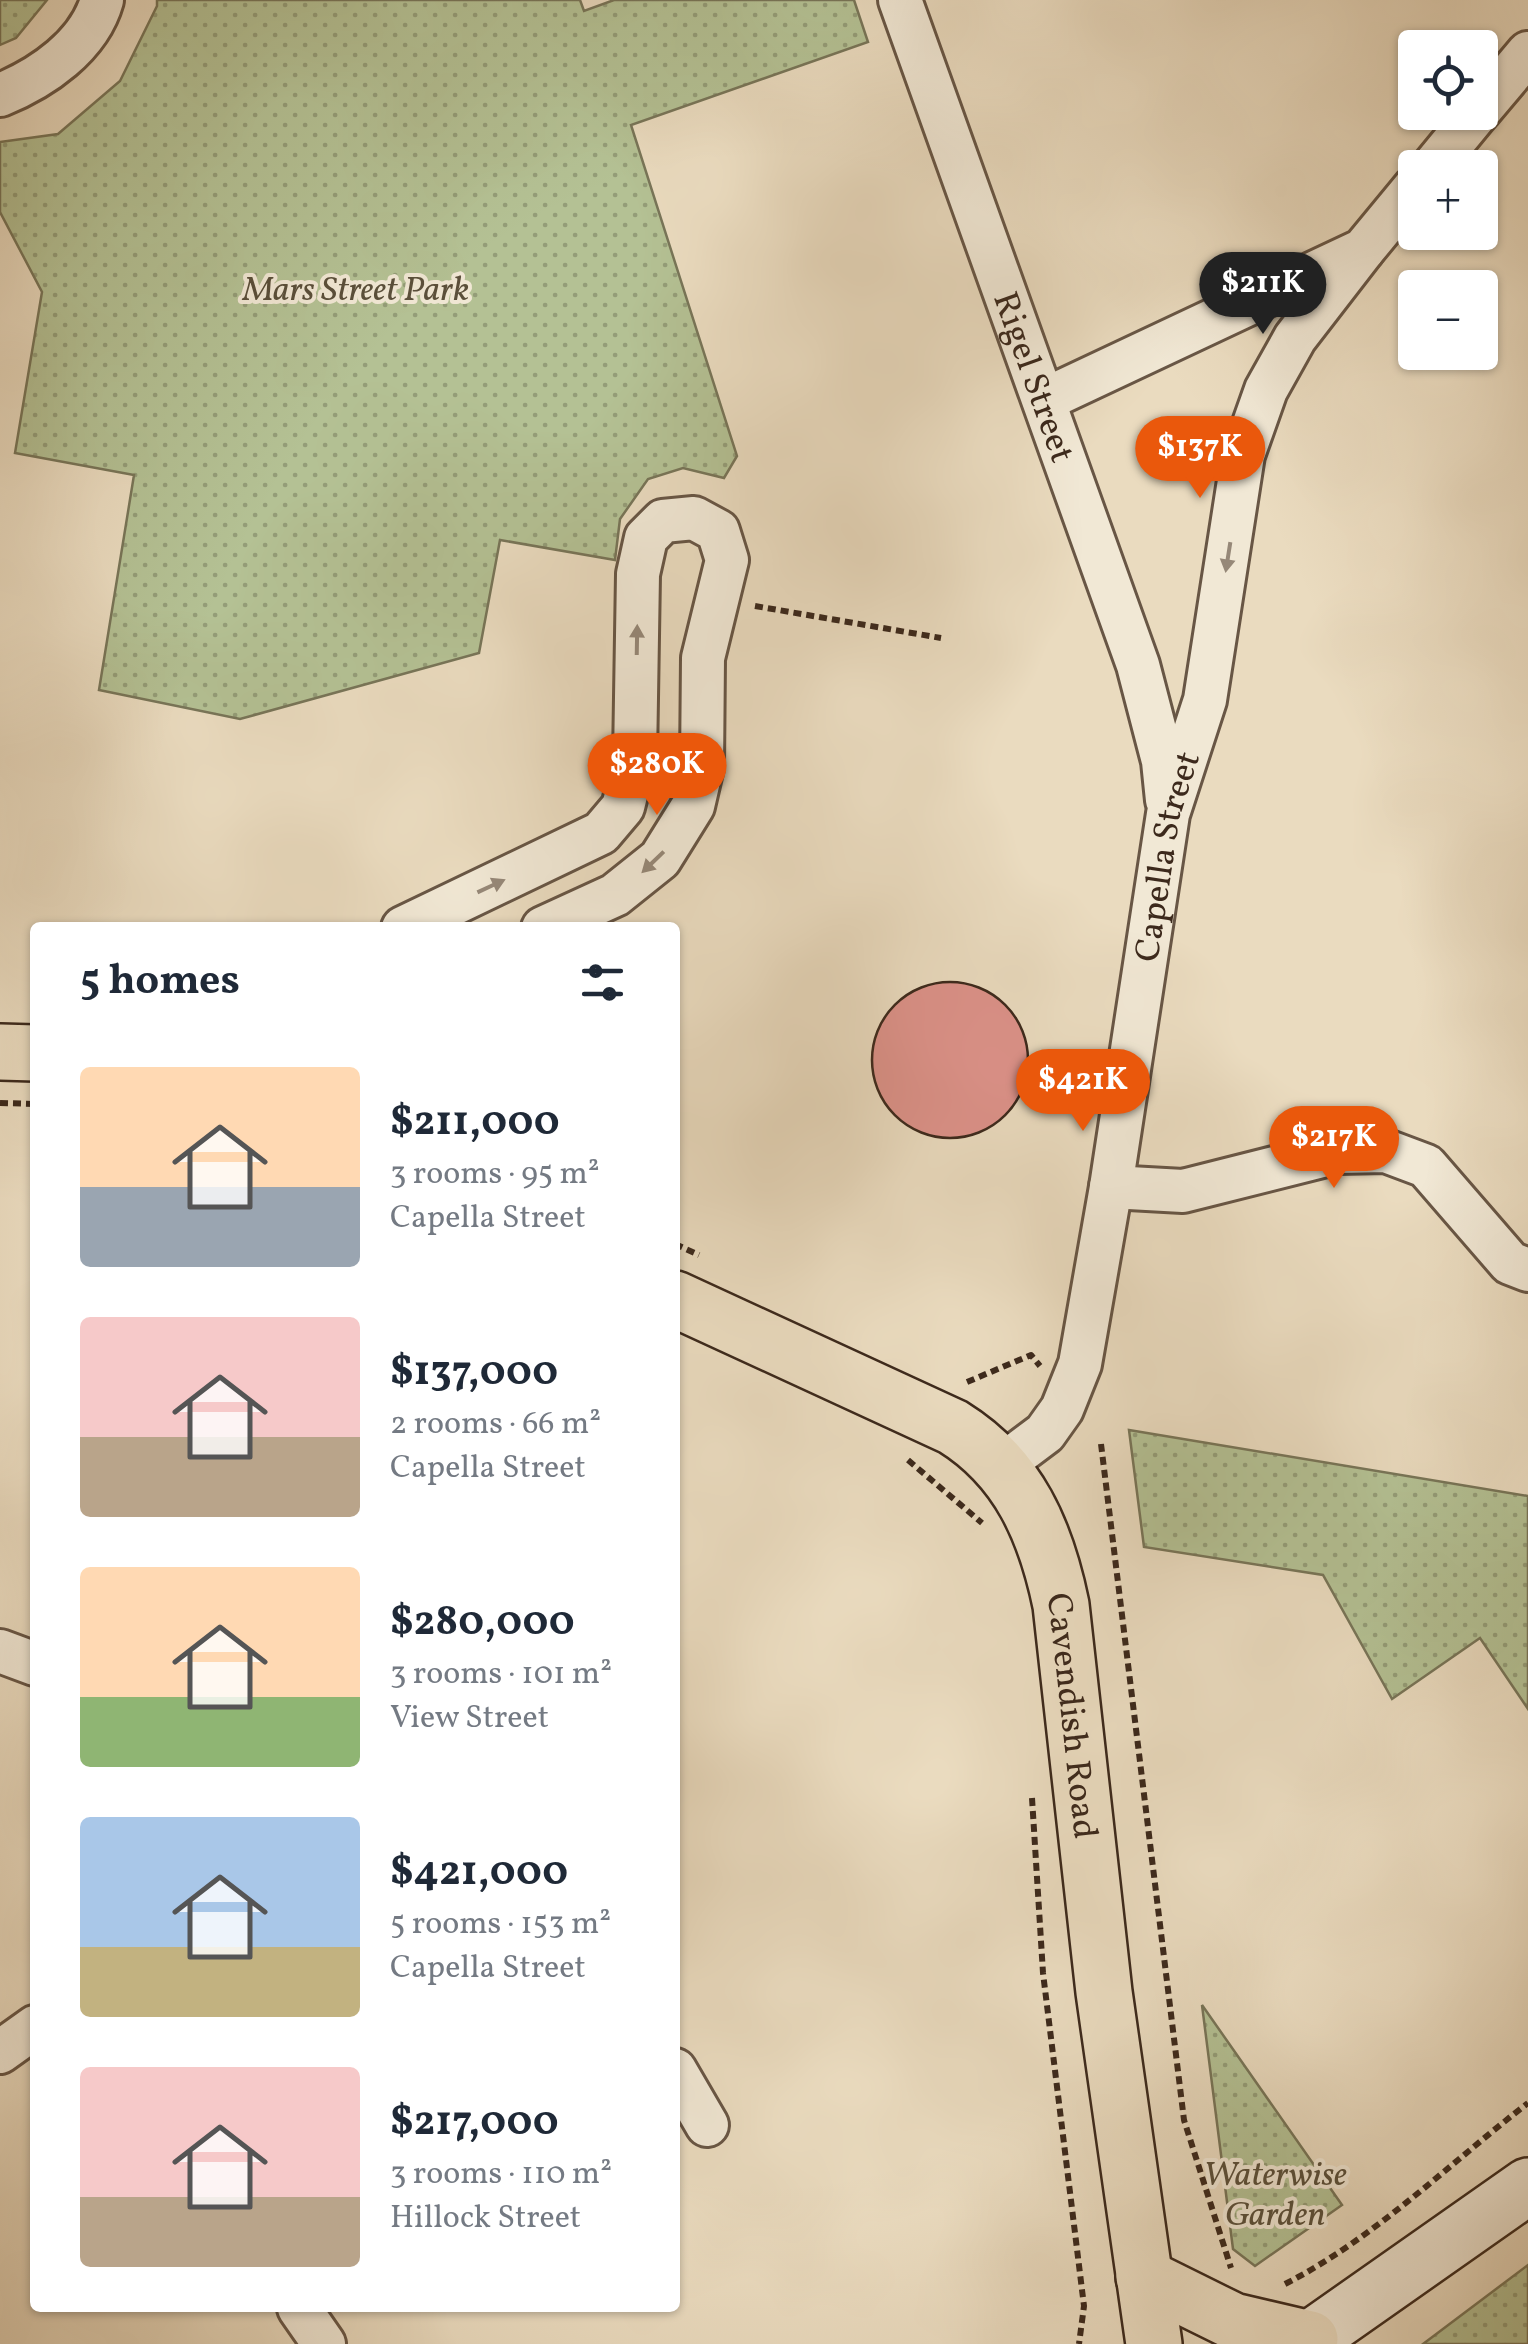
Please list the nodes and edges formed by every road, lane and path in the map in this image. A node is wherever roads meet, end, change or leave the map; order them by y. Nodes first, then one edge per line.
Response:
1 (102, 0) edge
2 (900, 0) edge
3 (1528, 53) edge
4 (1498, 89) edge
5 (0, 95) edge
6 (1463, 130) edge
7 (1447, 150) edge
8 (1398, 207) edge
9 (1362, 250) junction
10 (1044, 400) junction
11 (716, 599) junction
12 (940, 638) dead end
13 (1168, 814) junction
14 (415, 922) edge
15 (556, 922) edge
16 (0, 1052) edge
17 (30, 1052) edge
18 (0, 1103) edge
19 (30, 1104) edge
20 (1112, 1187) junction
21 (1528, 1270) edge
22 (690, 1278) edge
23 (1040, 1366) dead end
24 (949, 1375) dead end
25 (1101, 1444) dead end
26 (908, 1460) dead end
27 (1002, 1466) junction
28 (989, 1541) dead end
29 (0, 1651) edge
30 (30, 1662) edge
31 (1032, 1789) dead end
32 (30, 2031) edge
33 (0, 2052) edge
34 (680, 2079) edge
35 (1528, 2103) edge
36 (707, 2125) dead end
37 (1528, 2186) edge
38 (1238, 2276) dead end
39 (1144, 2277) junction
40 (1280, 2287) dead end
41 (301, 2312) edge
42 (1307, 2342) edge
43 (324, 2344) edge
44 (1080, 2344) edge
45 (1154, 2344) edge

1 - 5 street
2 - 10 street, Rigel Street
3 - 4 street
6 - 7 street
8 - 9 street, Capella Street
9 - 10 street, Capella Street
9 -> 13 street, Capella Street
10 - 13 street, Rigel Street
11 - 12 path
14 -> 11 street
11 -> 15 street
13 - 20 street, Capella Street
16 - 17 main road
18 - 19 path
20 - 21 street
20 - 27 street, Capella Street
22 - 27 main road, Cavendish Road
23 - 24 path
25 - 38 path
26 - 28 path
27 - 39 main road, Cavendish Road
29 - 30 street
31 - 44 path
32 - 33 street
34 - 36 street
35 - 40 path
37 - 42 main road
39 - 42 main road
39 - 45 main road, Cavendish Road
41 - 43 street

